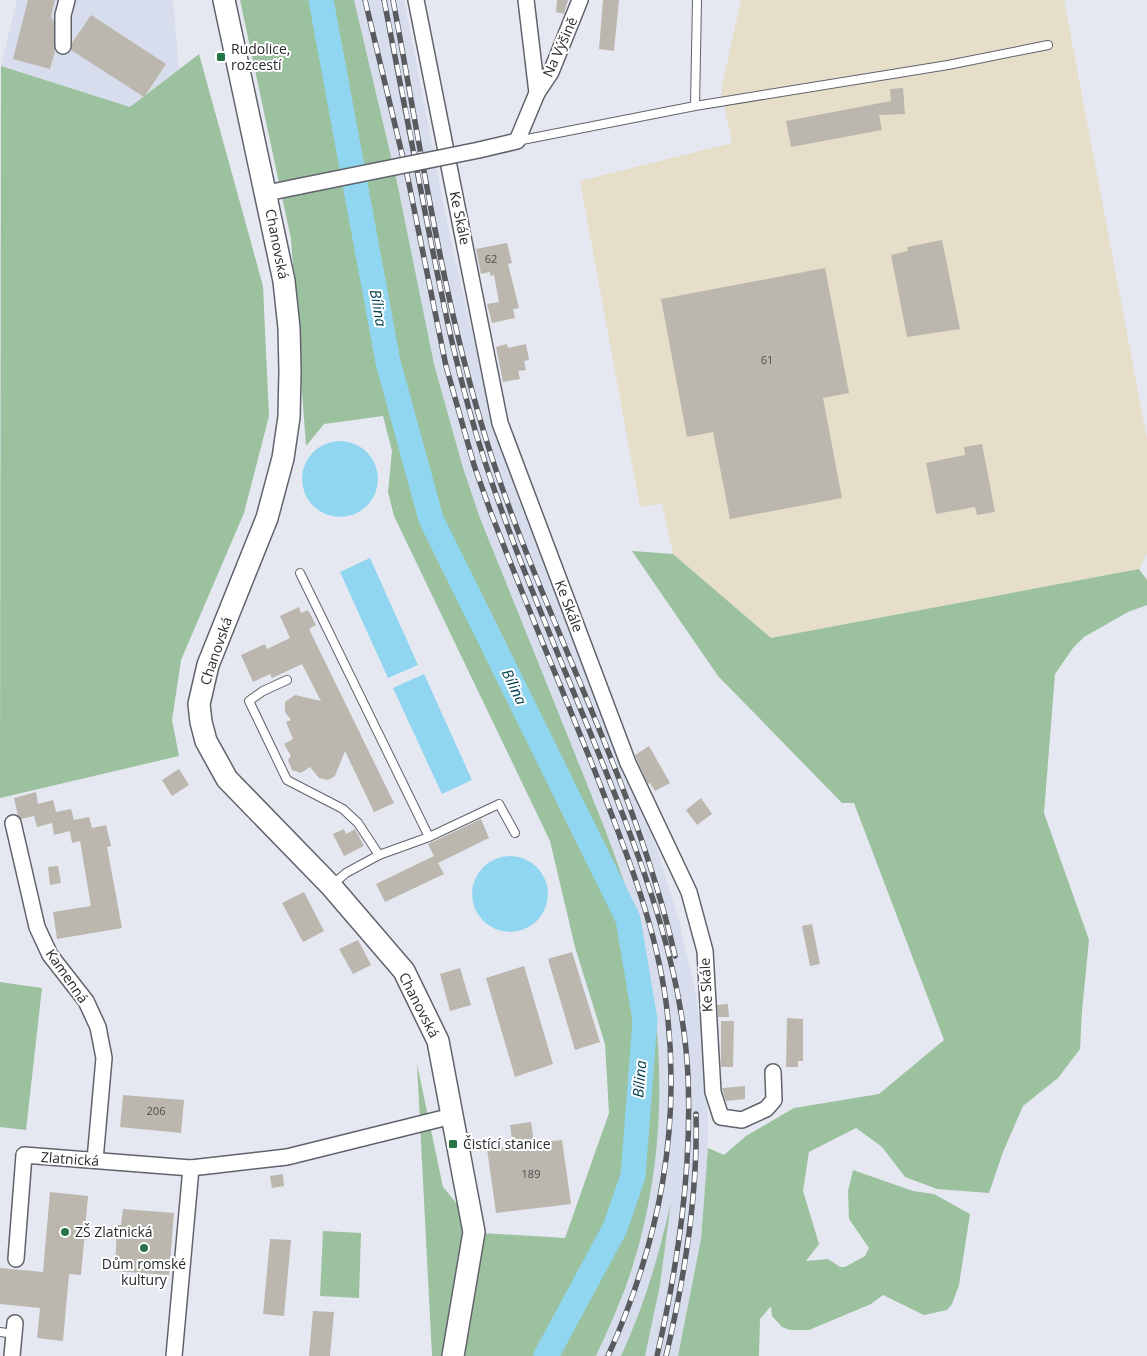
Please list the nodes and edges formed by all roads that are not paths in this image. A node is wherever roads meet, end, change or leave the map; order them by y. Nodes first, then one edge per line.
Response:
1 (66, 0) edge
2 (224, 0) edge
3 (416, 0) edge
4 (526, 0) edge
5 (580, 0) edge
6 (697, 0) edge
7 (1048, 45) dead end
8 (63, 46) dead end
9 (537, 93) junction
10 (695, 106) junction
11 (517, 141) junction
12 (267, 193) junction
13 (300, 573) dead end
14 (287, 680) dead end
15 (13, 822) dead end
16 (515, 832) dead end
17 (429, 837) junction
18 (380, 855) junction
19 (331, 886) junction
20 (773, 1072) dead end
21 (452, 1116) junction
22 (95, 1160) junction
23 (190, 1168) junction
24 (16, 1259) dead end
25 (10, 1330) edge
26 (12, 1356) edge
27 (174, 1356) edge
28 (453, 1356) edge

1 - 8 street
2 - 12 street, Chanovská
3 - 20 street, Ke Skále
4 - 9 street
5 - 9 street, Na Výšině
6 - 10 lane
7 - 10 lane
9 - 11 street
10 - 11 lane
11 - 12 street, bridge
12 - 19 street, Chanovská
13 - 17 lane
14 - 18 lane
15 - 22 street, Kamenná
16 - 17 lane
17 - 18 lane
18 - 19 lane
19 - 21 street, Chanovská
21 - 23 street, Zlatnická
21 - 28 street, Chanovská
22 - 23 street, Zlatnická
22 - 24 street, Zlatnická
23 - 27 street
25 - 26 street

